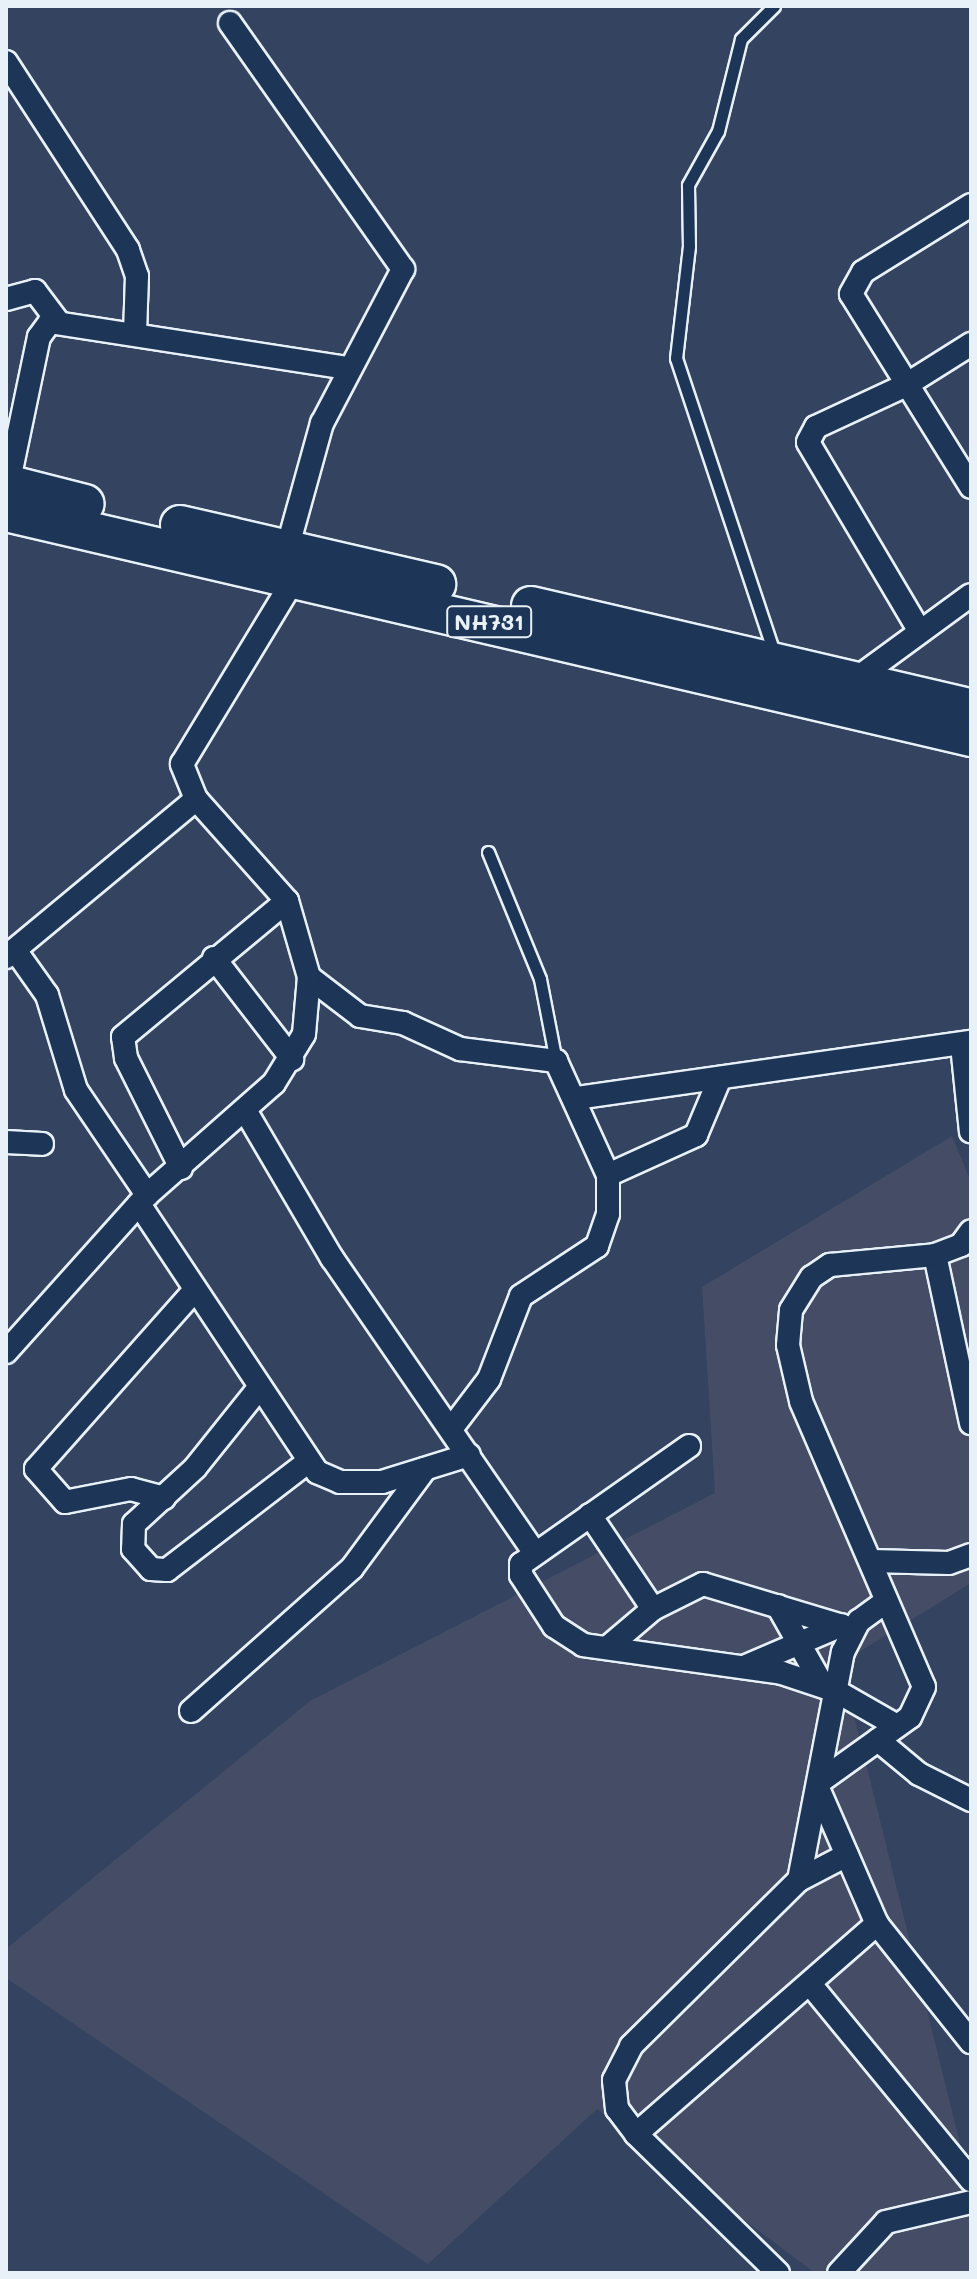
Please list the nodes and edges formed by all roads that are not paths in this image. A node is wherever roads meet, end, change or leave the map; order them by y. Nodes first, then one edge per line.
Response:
1 (774, 6) edge
2 (230, 23) dead end
3 (6, 62) edge
4 (971, 205) edge
5 (6, 299) edge
6 (57, 320) junction
7 (135, 332) junction
8 (971, 344) edge
9 (348, 368) junction
10 (906, 385) junction
11 (971, 487) edge
12 (7, 494) edge
13 (291, 564) junction
14 (971, 595) edge
15 (919, 630) junction
16 (777, 664) junction
17 (852, 682) junction
18 (971, 708) edge
19 (971, 737) edge
20 (196, 799) junction
21 (488, 852) dead end
22 (287, 901) junction
23 (11, 953) edge
24 (214, 958) junction
25 (309, 977) junction
26 (966, 1043) edge
27 (292, 1059) junction
28 (556, 1061) junction
29 (720, 1078) junction
30 (576, 1098) junction
31 (245, 1110) junction
32 (971, 1132) edge
33 (6, 1142) edge
34 (42, 1144) dead end
35 (181, 1168) junction
36 (608, 1175) junction
37 (143, 1199) junction
38 (971, 1231) edge
39 (935, 1255) junction
40 (195, 1290) junction
41 (6, 1352) edge
42 (259, 1388) junction
43 (971, 1423) edge
44 (451, 1429) junction
45 (689, 1446) dead end
46 (469, 1455) junction
47 (308, 1462) junction
48 (426, 1469) junction
49 (164, 1498) junction
50 (590, 1515) junction
51 (535, 1553) junction
52 (971, 1555) edge
53 (871, 1561) junction
54 (887, 1601) junction
55 (778, 1606) junction
56 (653, 1609) junction
57 (847, 1627) junction
58 (800, 1645) junction
59 (607, 1648) junction
60 (745, 1666) junction
61 (829, 1689) junction
62 (191, 1711) dead end
63 (897, 1726) junction
64 (878, 1740) junction
65 (821, 1787) junction
66 (971, 1800) edge
67 (847, 1855) junction
68 (799, 1880) junction
69 (877, 1924) junction
70 (810, 1984) junction
71 (971, 2042) edge
72 (636, 2134) junction
73 (971, 2180) edge
74 (971, 2202) edge
75 (778, 2273) edge
76 (839, 2273) edge

1 - 16 lane
2 - 9 street
3 - 7 street
4 - 10 street
5 - 6 street
6 - 7 street
6 - 12 street
7 - 9 street
8 - 10 street
9 - 13 street
10 - 11 street
10 - 15 street
12 - 13 highway, NH731
13 - 16 highway, NH731
13 - 19 highway, NH731
13 - 20 street
14 - 15 street
15 - 17 street
16 - 17 highway, NH731
17 - 18 highway, NH731
20 - 22 street
20 - 23 street
21 - 28 lane
22 - 24 street
22 - 25 street
23 - 37 street
24 - 27 street
24 - 35 street
25 - 27 street
25 - 28 street
26 - 29 street
26 - 32 street
27 - 31 street
28 - 30 street
29 - 30 street
29 - 36 street
30 - 36 street
31 - 35 street
31 - 44 street
33 - 34 street
35 - 37 street
36 - 44 street
37 - 40 street
37 - 41 street
38 - 39 street
39 - 43 street
39 - 53 street
40 - 42 street
40 - 49 street
42 - 47 street
42 - 49 street
44 - 46 street
45 - 50 street
46 - 48 street
46 - 51 street
47 - 48 street
47 - 49 street
48 - 62 street
50 - 51 street
50 - 56 street
51 - 59 street
52 - 53 street
53 - 54 street
54 - 57 street
54 - 63 street
55 - 56 street
55 - 57 street
55 - 58 street
56 - 59 street
57 - 58 street
57 - 61 street
58 - 60 street
58 - 61 street
59 - 60 street
60 - 61 street
61 - 63 street
61 - 65 street
63 - 64 street
64 - 65 street
64 - 66 street
65 - 67 street
65 - 68 street
67 - 68 street
67 - 69 street
68 - 72 street
69 - 70 street
69 - 71 street
70 - 72 street
70 - 73 street
72 - 75 street
74 - 76 street

